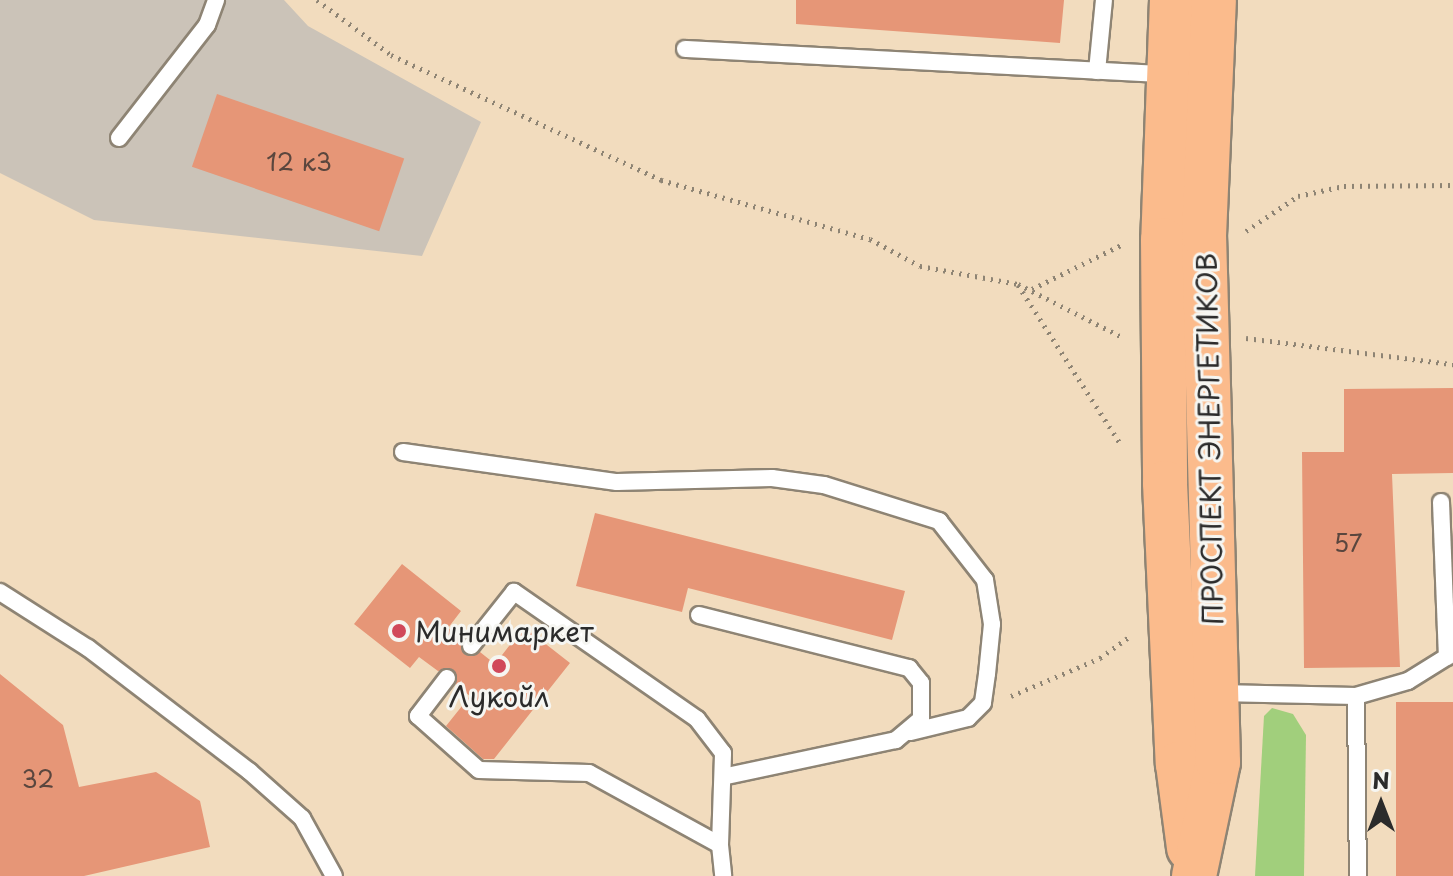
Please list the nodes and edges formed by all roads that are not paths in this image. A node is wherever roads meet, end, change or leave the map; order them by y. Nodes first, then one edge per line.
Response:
1 (216, 0) edge
2 (1104, 0) edge
3 (1172, 0) edge
4 (1214, 0) edge
5 (685, 49) dead end
6 (1097, 71) junction
7 (1166, 74) junction
8 (119, 138) dead end
9 (403, 452) dead end
10 (1441, 502) dead end
11 (0, 592) edge
12 (699, 615) dead end
13 (471, 646) dead end
14 (1450, 655) edge
15 (447, 678) dead end
16 (1217, 693) junction
17 (1356, 696) junction
18 (911, 732) junction
19 (727, 776) junction
20 (720, 845) junction
21 (334, 876) edge
22 (723, 876) edge
23 (1193, 876) edge
24 (1358, 876) edge

1 - 8 lane
2 - 6 lane
3 - 7 main road, ПРОСПЕКТ ЭНЕРГЕТИКОВ
4 - 16 main road, ПРОСПЕКТ ЭНЕРГЕТИКОВ
5 - 6 lane
6 - 7 lane
7 - 23 main road, ПРОСПЕКТ ЭНЕРГЕТИКОВ
9 - 18 lane
10 - 14 lane
11 - 21 lane
12 - 18 lane
13 - 19 lane
14 - 17 lane
15 - 20 lane
16 - 17 lane
16 - 23 main road, ПРОСПЕКТ ЭНЕРГЕТИКОВ
17 - 24 lane
18 - 19 lane
19 - 20 lane
20 - 22 lane

